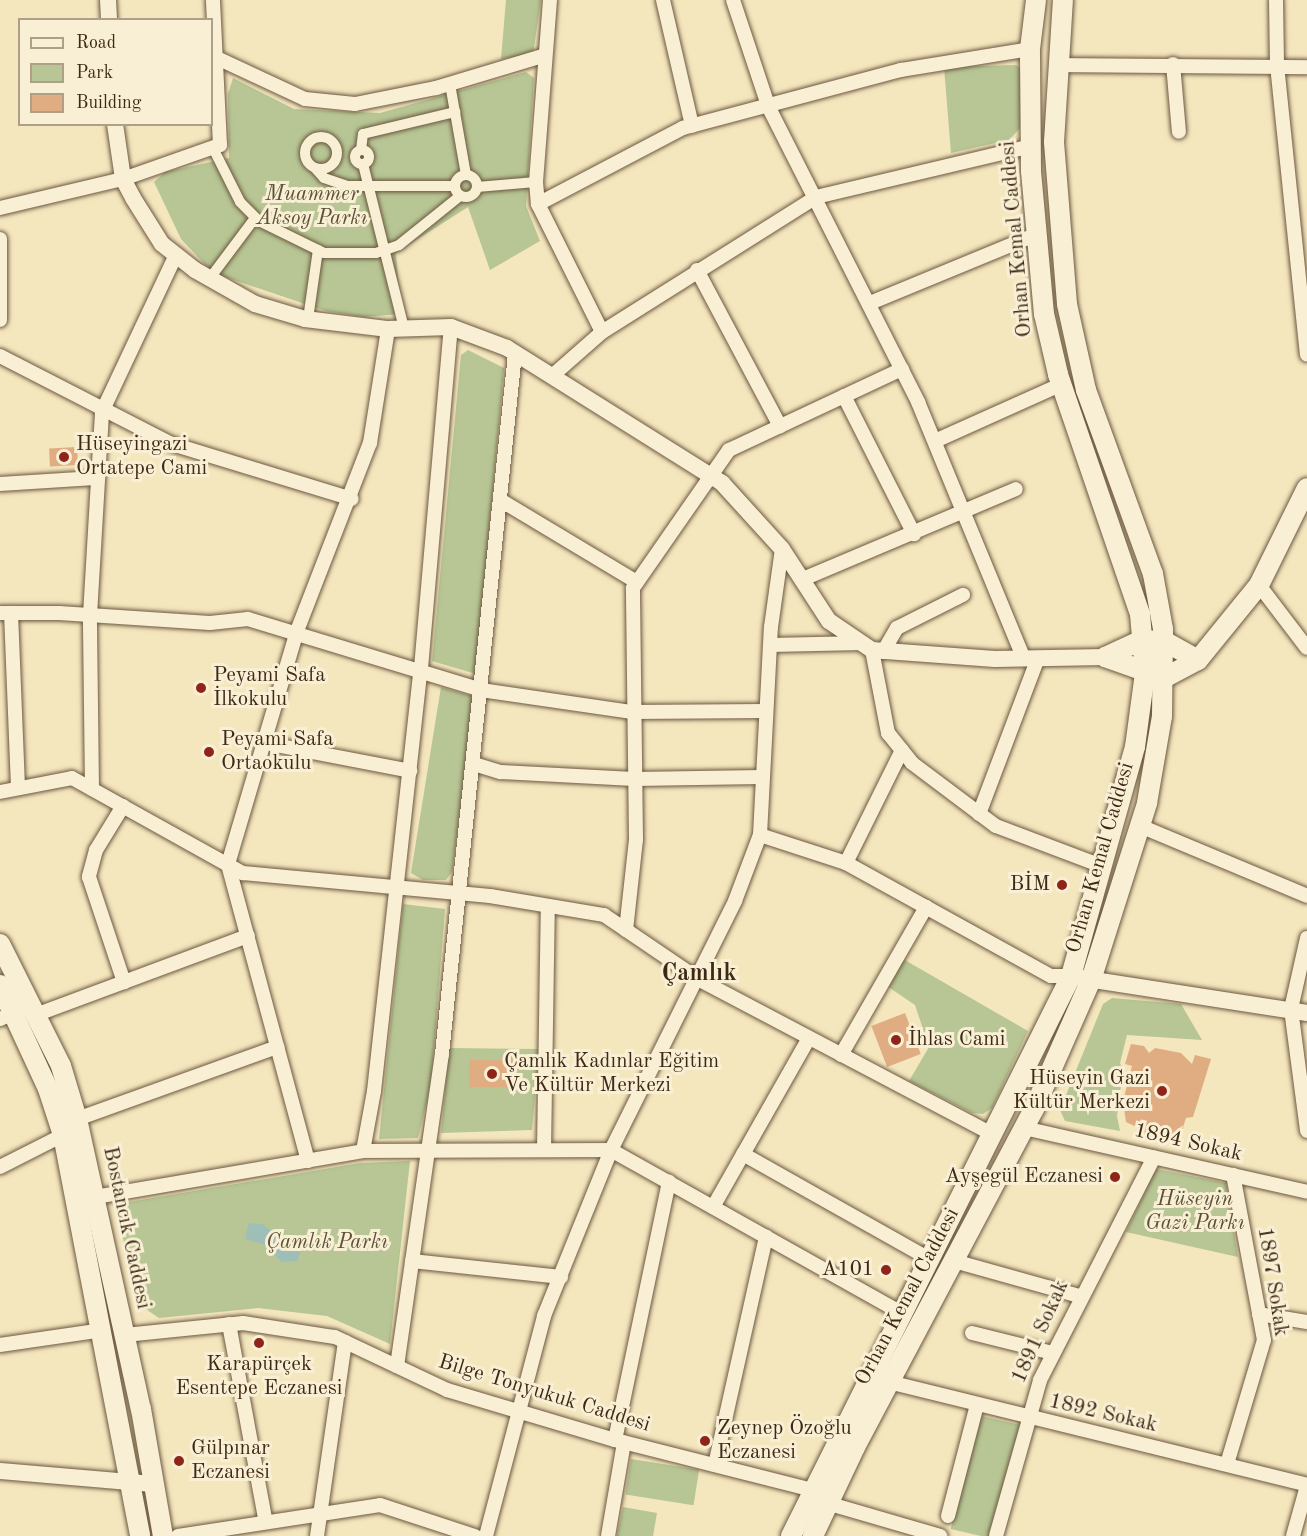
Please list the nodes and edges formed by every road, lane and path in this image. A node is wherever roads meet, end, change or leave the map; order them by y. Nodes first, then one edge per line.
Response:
1 (108, 0) edge
2 (213, 0) edge
3 (550, 0) edge
4 (663, 0) edge
5 (733, 0) edge
6 (1036, 0) edge
7 (1063, 0) edge
8 (1276, 0) edge
9 (109, 18) edge
10 (1030, 49) junction
11 (543, 56) junction
12 (217, 58) junction
13 (1173, 64) junction
14 (1058, 65) junction
15 (1277, 66) junction
16 (1307, 67) edge
17 (450, 84) junction
18 (769, 108) junction
19 (455, 112) junction
20 (115, 126) edge
21 (692, 126) junction
22 (1179, 132) dead end
23 (1031, 146) junction
24 (214, 150) junction
25 (315, 168) dead end
26 (466, 175) junction
27 (123, 179) junction
28 (536, 182) junction
29 (477, 187) junction
30 (371, 188) junction
31 (457, 191) junction
32 (816, 197) junction
33 (538, 204) junction
34 (0, 208) edge
35 (255, 218) junction
36 (1037, 234) junction
37 (0, 239) edge
38 (318, 250) junction
39 (384, 250) junction
40 (176, 255) junction
41 (697, 270) junction
42 (210, 278) junction
43 (870, 303) junction
44 (308, 319) junction
45 (0, 320) edge
46 (451, 327) junction
47 (396, 329) junction
48 (602, 332) junction
49 (515, 353) junction
50 (1307, 354) edge
51 (0, 356) edge
52 (902, 369) junction
53 (552, 376) junction
54 (1062, 384) junction
55 (844, 396) junction
56 (102, 412) junction
57 (780, 426) junction
58 (935, 441) junction
59 (709, 474) junction
60 (95, 478) junction
61 (0, 484) edge
62 (1307, 488) edge
63 (1016, 489) dead end
64 (352, 499) junction
65 (502, 501) junction
66 (966, 513) junction
67 (914, 534) junction
68 (782, 549) junction
69 (803, 579) junction
70 (637, 582) junction
71 (1259, 585) junction
72 (963, 596) dead end
73 (6, 613) edge
74 (90, 615) junction
75 (297, 631) junction
76 (1153, 640) junction
77 (770, 645) junction
78 (872, 648) junction
79 (1307, 648) edge
80 (1105, 657) junction
81 (1031, 658) junction
82 (1198, 660) junction
83 (421, 668) junction
84 (1155, 676) junction
85 (481, 690) junction
86 (765, 711) junction
87 (632, 712) junction
88 (265, 743) junction
89 (902, 750) junction
90 (474, 764) junction
91 (410, 771) junction
92 (762, 777) junction
93 (634, 779) junction
94 (18, 789) junction
95 (93, 789) junction
96 (0, 792) edge
97 (123, 806) junction
98 (979, 814) junction
99 (1140, 826) junction
100 (760, 835) junction
101 (846, 863) junction
102 (228, 864) junction
103 (1102, 866) junction
104 (397, 887) junction
105 (456, 893) junction
106 (1307, 896) edge
107 (548, 906) junction
108 (926, 907) junction
109 (626, 930) junction
110 (248, 936) junction
111 (1307, 938) edge
112 (0, 944) edge
113 (1071, 976) junction
114 (698, 979) junction
115 (1091, 980) junction
116 (124, 982) junction
117 (0, 985) edge
118 (1299, 1011) edge
119 (38, 1014) junction
120 (6, 1017) edge
121 (809, 1038) junction
122 (278, 1047) junction
123 (842, 1055) junction
124 (1305, 1100) edge
125 (77, 1119) junction
126 (1024, 1128) junction
127 (1307, 1131) edge
128 (992, 1134) junction
129 (63, 1135) junction
130 (544, 1150) junction
131 (612, 1150) junction
132 (363, 1151) junction
133 (424, 1151) junction
134 (743, 1154) junction
135 (1154, 1157) junction
136 (308, 1161) junction
137 (0, 1167) edge
138 (1233, 1175) junction
139 (669, 1182) junction
140 (1307, 1192) edge
141 (95, 1197) junction
142 (713, 1207) junction
143 (766, 1237) junction
144 (929, 1259) junction
145 (412, 1261) junction
146 (954, 1261) junction
147 (561, 1277) junction
148 (1079, 1296) junction
149 (902, 1312) junction
150 (1259, 1314) junction
151 (1307, 1322) edge
152 (228, 1324) junction
153 (103, 1330) junction
154 (972, 1333) dead end
155 (125, 1335) junction
156 (345, 1342) junction
157 (0, 1345) edge
158 (1053, 1353) junction
159 (397, 1366) junction
160 (889, 1382) junction
161 (977, 1405) junction
162 (516, 1411) junction
163 (1029, 1419) junction
164 (620, 1441) junction
165 (1227, 1464) junction
166 (715, 1465) junction
167 (1, 1475) edge
168 (133, 1484) junction
169 (153, 1484) junction
170 (1307, 1485) edge
171 (812, 1490) junction
172 (830, 1504) junction
173 (319, 1512) junction
174 (948, 1516) dead end
175 (265, 1519) junction
176 (140, 1536) edge
177 (163, 1536) edge
178 (178, 1536) edge
179 (317, 1536) edge
180 (475, 1536) edge
181 (486, 1536) edge
182 (608, 1536) edge
183 (791, 1536) edge
184 (813, 1536) edge
185 (940, 1536) edge
186 (996, 1536) edge
187 (1293, 1536) edge

1 - 9 street
2 - 12 street
3 - 11 street
4 - 21 street
5 - 18 street
6 - 10 main road, Orhan Kemal Caddesi
7 - 14 main road, Orhan Kemal Caddesi
8 - 15 street
10 - 18 street
10 - 23 main road, Orhan Kemal Caddesi
11 - 17 street
11 - 28 street
12 - 17 street
12 - 24 street
13 - 14 street
13 - 15 street
13 - 22 street
14 - 76 main road, Orhan Kemal Caddesi
15 - 16 street
15 - 50 street
17 - 19 street
18 - 21 street
18 - 32 street
19 - 26 street
19 - 30 street
20 - 27 street
21 - 33 street
23 - 32 street
23 - 36 main road, Orhan Kemal Caddesi
24 - 27 street
24 - 35 street
25 - 30 street
26 - 29 street
26 - 31 street
27 - 34 street
27 - 40 street
28 - 29 street
28 - 33 street
29 - 31 street
30 - 31 street
30 - 39 street
31 - 39 street
32 - 41 street
32 - 43 street
33 - 48 street
35 - 38 street
35 - 42 street
36 - 43 street
36 - 54 main road, Orhan Kemal Caddesi
37 - 45 street
38 - 39 street
38 - 44 street
39 - 47 street
40 - 42 street
40 - 56 street
41 - 48 street
41 - 57 street
42 - 44 street
43 - 52 street
44 - 47 street
46 - 47 street
46 - 49 street
46 - 83 street
47 - 64 street
48 - 53 street
49 - 53 street
49 - 65 street
51 - 56 street
52 - 55 street
52 - 58 street
53 - 59 street
54 - 58 street
54 - 76 main road, Orhan Kemal Caddesi
55 - 57 street
55 - 67 street
56 - 60 street
56 - 64 street
57 - 59 street
58 - 66 street
59 - 68 street
59 - 70 street
60 - 61 street
60 - 74 street
62 - 71 main road
63 - 66 street
64 - 75 street
65 - 70 street
65 - 85 street
66 - 67 street
66 - 81 street
67 - 69 street
68 - 69 street
68 - 77 street
69 - 78 street
70 - 87 street
71 - 79 street
71 - 82 main road
72 - 78 street
73 - 74 street
73 - 94 street
74 - 75 street
74 - 95 street
75 - 83 street
75 - 88 street
76 - 80 main road
76 - 82 main road
76 - 84 main road, Orhan Kemal Caddesi
77 - 78 street
77 - 86 street
78 - 81 street
78 - 89 street
80 - 81 street
80 - 84 main road
81 - 98 street
82 - 84 main road
83 - 85 street
83 - 91 street
84 - 99 main road, Orhan Kemal Caddesi
84 - 103 main road, Orhan Kemal Caddesi
85 - 87 street
85 - 90 street
86 - 87 street
86 - 92 street
87 - 93 street
88 - 91 street
88 - 102 street
89 - 98 street
89 - 101 street
90 - 93 street
90 - 105 street
91 - 104 street
92 - 93 street
92 - 100 street
93 - 109 street
94 - 95 street
94 - 96 street
95 - 97 street
97 - 102 street
97 - 116 street
98 - 103 street
99 - 106 street
99 - 115 main road, Orhan Kemal Caddesi
100 - 101 street
100 - 114 street
101 - 108 street
102 - 104 street
102 - 110 street
103 - 113 main road, Orhan Kemal Caddesi
104 - 105 street
104 - 132 street
105 - 107 street
105 - 133 street
107 - 109 street
107 - 130 street
108 - 113 street
108 - 123 street
109 - 114 street
110 - 116 street
110 - 122 street
111 - 118 street
112 - 119 main road, Bostancık Caddesi
113 - 115 street
113 - 128 main road, Orhan Kemal Caddesi
114 - 121 street
114 - 131 street
115 - 118 street
115 - 126 main road, Orhan Kemal Caddesi
116 - 119 street
117 - 120 main road, Bostancık Caddesi
118 - 124 street
119 - 125 main road, Bostancık Caddesi
120 - 129 main road, Bostancık Caddesi
121 - 123 street
121 - 134 street
122 - 125 street
122 - 136 street
123 - 128 street
124 - 127 street
125 - 141 main road, Bostancık Caddesi
126 - 135 street, 1894 Sokak
126 - 146 main road, Orhan Kemal Caddesi
128 - 144 main road, Orhan Kemal Caddesi
129 - 137 street
129 - 153 main road, Bostancık Caddesi
130 - 131 street
130 - 133 street
131 - 139 street
131 - 147 street
132 - 133 street
132 - 136 street
133 - 145 street
134 - 142 street
134 - 144 street
135 - 138 street, 1894 Sokak
135 - 148 street, 1891 Sokak
136 - 141 street
138 - 140 street, 1894 Sokak
138 - 150 street, 1897 Sokak
139 - 142 street
139 - 164 street
141 - 155 main road, Bostancık Caddesi
142 - 143 street
143 - 149 street
143 - 166 street
144 - 149 main road, Orhan Kemal Caddesi
145 - 147 street
145 - 159 street
146 - 148 street
146 - 160 main road, Orhan Kemal Caddesi
147 - 162 street
148 - 158 street, 1891 Sokak
149 - 171 main road, Orhan Kemal Caddesi
150 - 151 street
150 - 165 street, 1897 Sokak
152 - 155 street, Bilge Tonyukuk Caddesi
152 - 156 street, Bilge Tonyukuk Caddesi
152 - 175 street
153 - 157 street
153 - 168 main road, Bostancık Caddesi
154 - 158 street
155 - 169 main road, Bostancık Caddesi
156 - 159 street, Bilge Tonyukuk Caddesi
156 - 173 street
158 - 163 street, 1891 Sokak
159 - 162 street, Bilge Tonyukuk Caddesi
160 - 161 street, 1892 Sokak
160 - 172 main road, Orhan Kemal Caddesi
161 - 163 street, 1892 Sokak
161 - 174 street
162 - 164 street, Bilge Tonyukuk Caddesi
162 - 181 street
163 - 165 street, 1892 Sokak
163 - 186 street, 1891 Sokak
164 - 166 street, Bilge Tonyukuk Caddesi
164 - 182 street
165 - 170 street, 1892 Sokak
166 - 171 street, Bilge Tonyukuk Caddesi
167 - 168 street
168 - 169 street
168 - 176 main road, Bostancık Caddesi
169 - 177 main road, Bostancık Caddesi
170 - 187 street
171 - 172 main road
171 - 183 main road, Orhan Kemal Caddesi
172 - 184 main road, Orhan Kemal Caddesi
172 - 185 street
173 - 175 street
173 - 179 street
173 - 180 street
175 - 178 street

